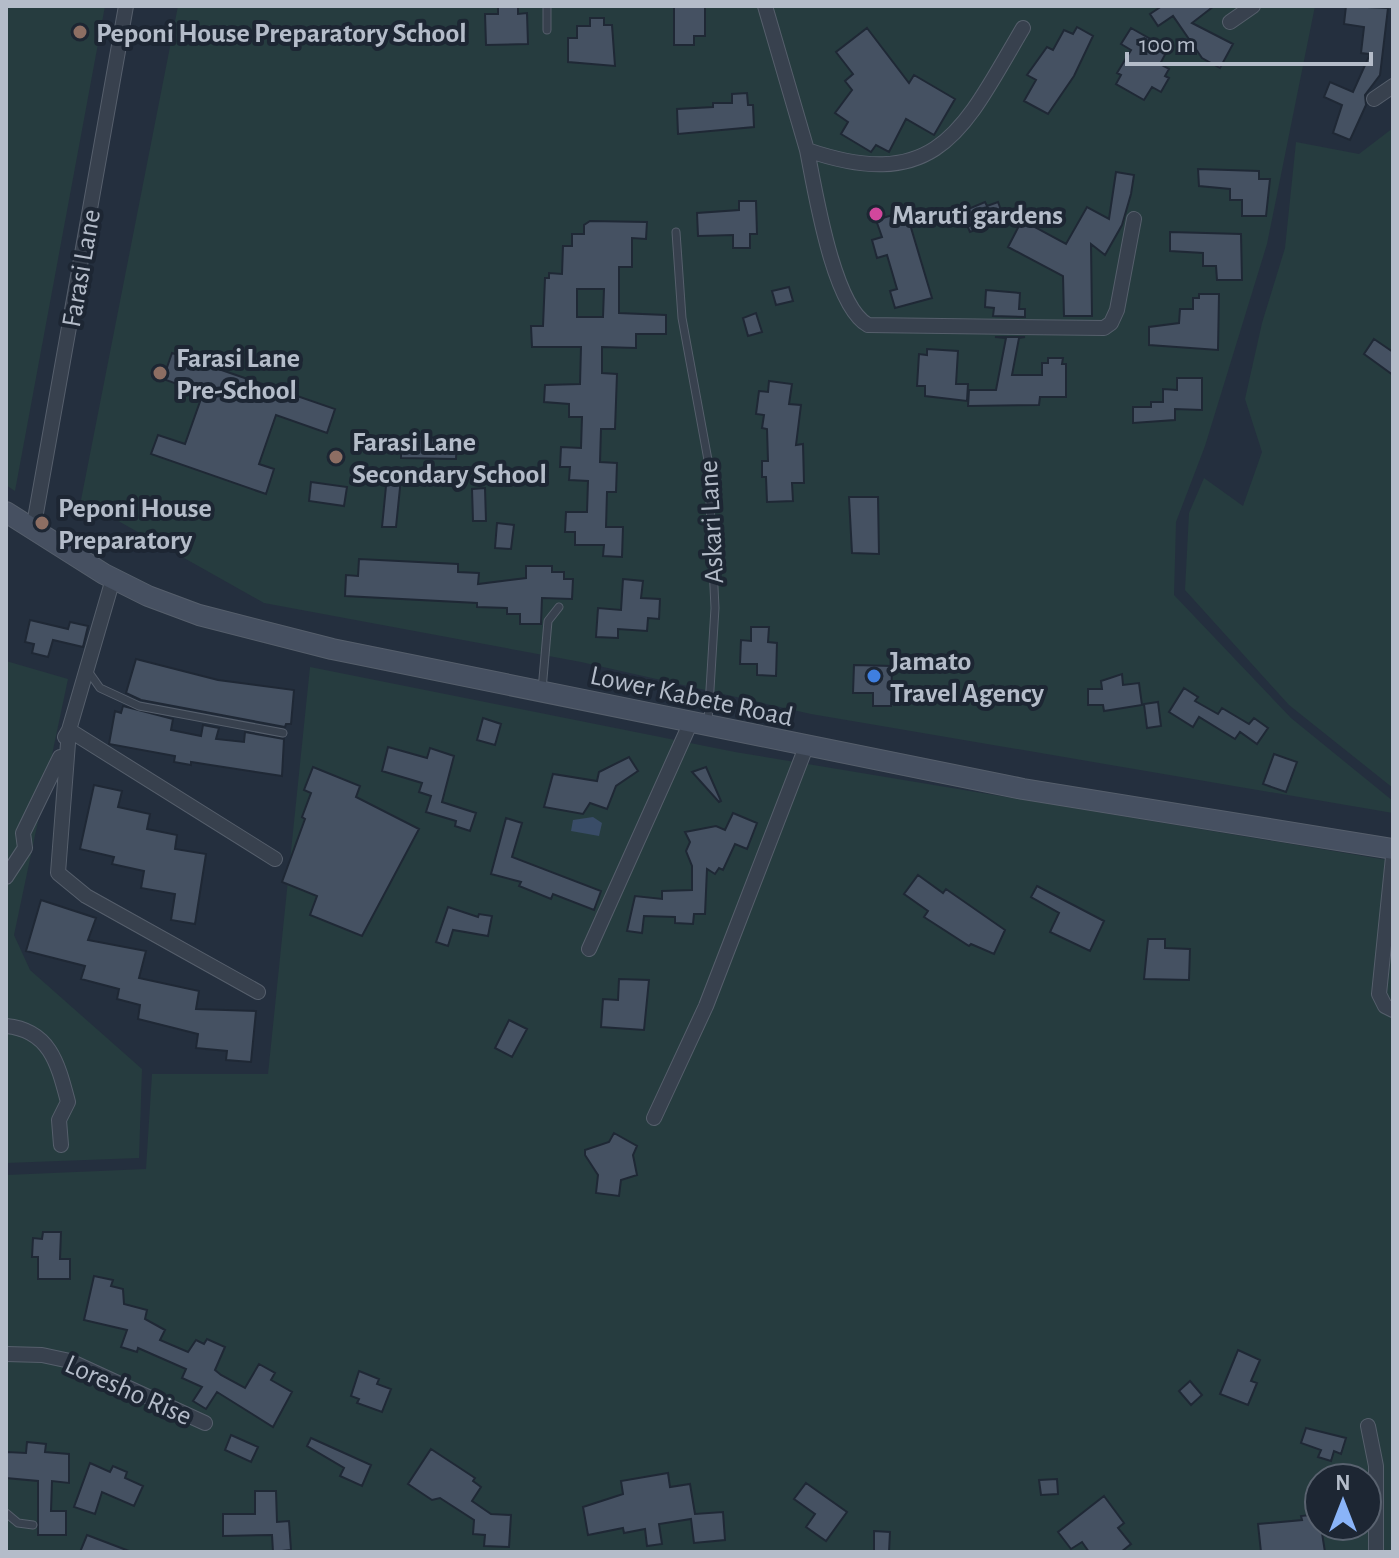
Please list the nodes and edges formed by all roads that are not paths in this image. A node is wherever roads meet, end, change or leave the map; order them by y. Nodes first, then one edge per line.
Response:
1 (126, 6) edge
2 (547, 6) edge
3 (765, 6) edge
4 (1253, 6) edge
5 (1230, 22) dead end
6 (1023, 28) dead end
7 (547, 30) dead end
8 (1393, 86) edge
9 (1374, 99) dead end
10 (807, 150) junction
11 (1134, 219) dead end
12 (676, 232) dead end
13 (6, 512) edge
14 (33, 530) junction
15 (113, 579) junction
16 (559, 607) dead end
17 (87, 669) junction
18 (542, 692) junction
19 (699, 726) junction
20 (69, 730) junction
21 (283, 733) dead end
22 (806, 747) junction
23 (1393, 849) edge
24 (1393, 857) edge
25 (275, 859) dead end
26 (6, 877) edge
27 (589, 949) dead end
28 (258, 992) dead end
29 (1393, 1010) edge
30 (6, 1026) edge
31 (654, 1118) dead end
32 (61, 1145) dead end
33 (6, 1354) edge
34 (205, 1423) dead end
35 (1368, 1426) dead end
36 (6, 1513) edge
37 (33, 1525) dead end
38 (1376, 1552) edge

1 - 14 street, Farasi Lane
2 - 7 lane
3 - 10 street
4 - 5 street
6 - 10 street
8 - 9 street
10 - 11 street
12 - 19 lane, Askari Lane
13 - 14 main road, Lower Kabete Road
14 - 15 main road, Lower Kabete Road
15 - 17 street
15 - 18 main road, Lower Kabete Road
16 - 18 lane
17 - 20 street
17 - 21 lane
18 - 19 main road, Lower Kabete Road
19 - 22 main road, Lower Kabete Road
19 - 27 street
20 - 25 street
20 - 26 street
20 - 28 street
22 - 23 main road, Lower Kabete Road
22 - 31 street
24 - 29 street
30 - 32 street
33 - 34 street, Loresho Rise
35 - 38 street
36 - 37 lane

